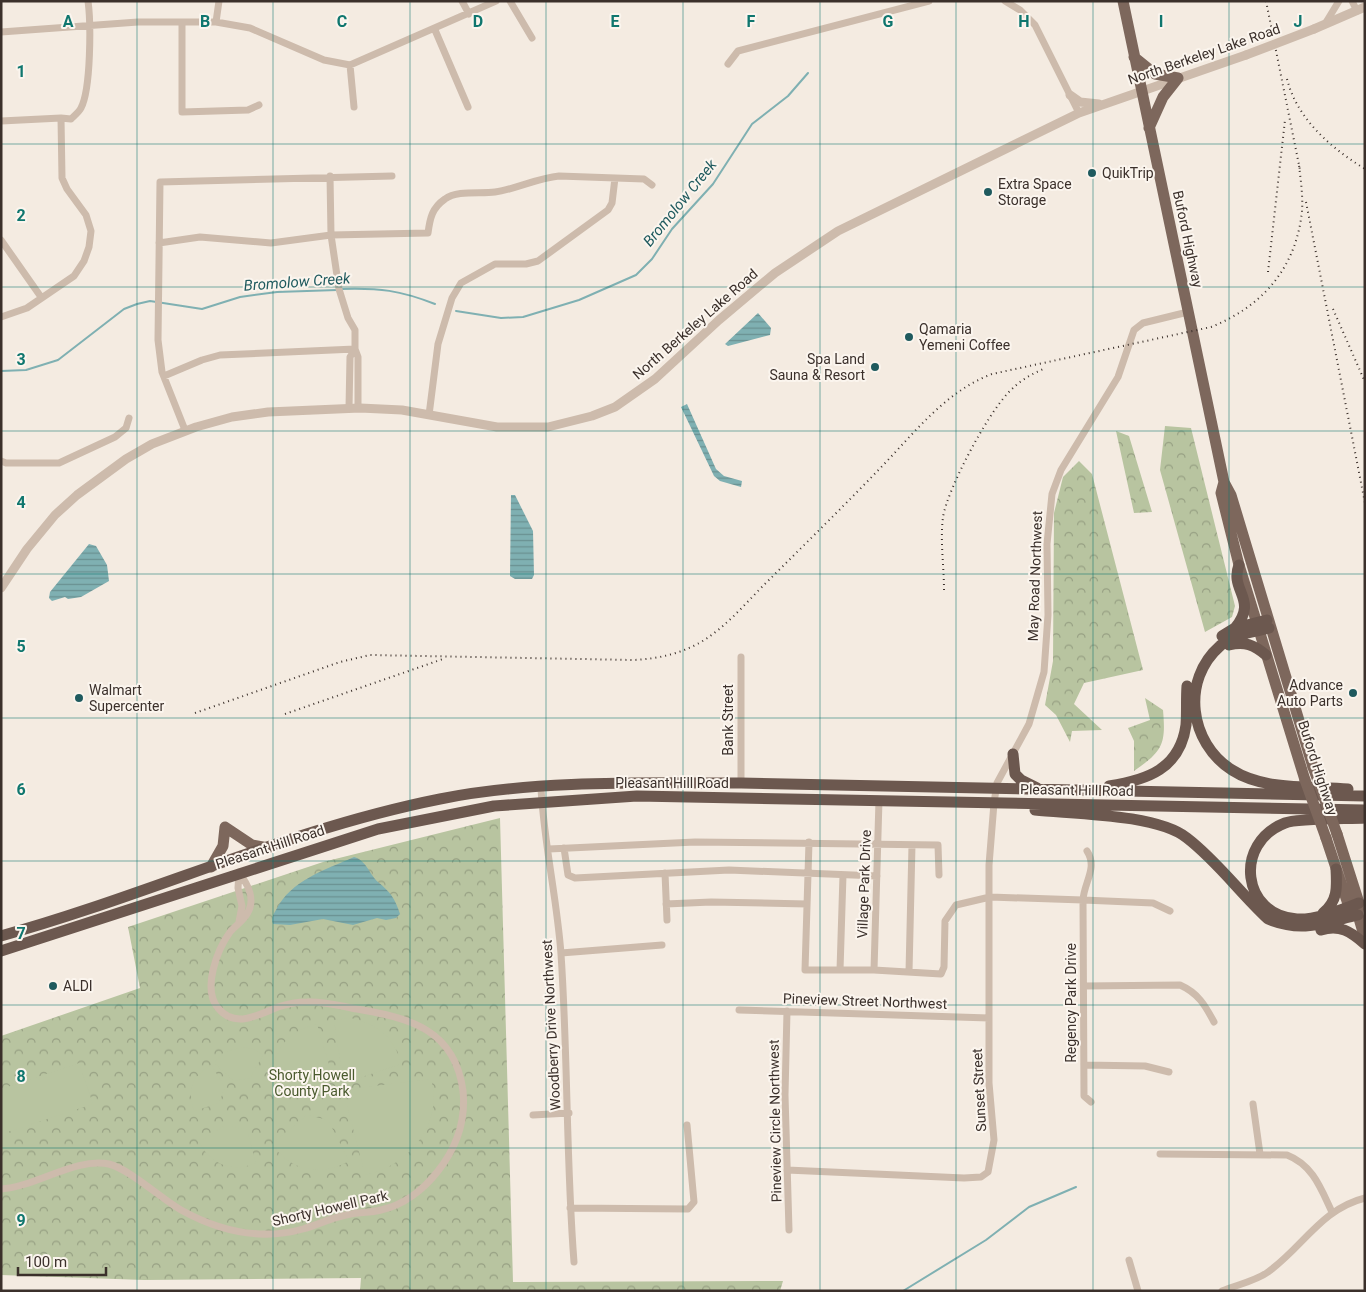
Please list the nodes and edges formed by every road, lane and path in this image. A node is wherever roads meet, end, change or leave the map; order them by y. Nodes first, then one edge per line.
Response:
1 (88, 1) edge
2 (218, 1) edge
3 (462, 1) edge
4 (496, 1) edge
5 (510, 1) edge
6 (929, 1) edge
7 (1005, 1) edge
8 (1123, 1) edge
9 (1339, 1) edge
10 (1352, 1) edge
11 (1361, 9) edge
12 (469, 14) junction
13 (216, 22) junction
14 (182, 23) junction
15 (91, 25) junction
16 (1324, 25) junction
17 (435, 30) junction
18 (1, 32) edge
19 (532, 38) dead end
20 (1134, 57) junction
21 (728, 64) dead end
22 (350, 66) junction
23 (1178, 78) junction
24 (1141, 91) junction
25 (1070, 95) junction
26 (259, 105) dead end
27 (1101, 105) junction
28 (468, 107) dead end
29 (354, 108) dead end
30 (1079, 113) junction
31 (61, 118) junction
32 (1, 121) edge
33 (1149, 128) junction
34 (330, 176) junction
35 (392, 176) dead end
36 (615, 178) junction
37 (652, 185) dead end
38 (331, 235) junction
39 (1, 240) edge
40 (159, 243) junction
41 (41, 297) junction
42 (1188, 312) junction
43 (1, 317) edge
44 (355, 349) junction
45 (349, 365) junction
46 (358, 365) junction
47 (164, 376) junction
48 (349, 378) junction
49 (358, 379) junction
50 (353, 408) junction
51 (429, 415) junction
52 (129, 418) dead end
53 (185, 430) junction
54 (1, 460) edge
55 (1224, 482) junction
56 (1239, 566) junction
57 (3, 580) edge
58 (1263, 625) junction
59 (1235, 628) junction
60 (1266, 655) junction
61 (741, 657) dead end
62 (1196, 717) junction
63 (1013, 754) junction
64 (1307, 769) junction
65 (741, 783) junction
66 (541, 788) junction
67 (996, 789) junction
68 (1044, 790) junction
69 (1080, 790) junction
70 (1365, 790) edge
71 (1365, 796) edge
72 (879, 800) junction
73 (542, 801) junction
74 (994, 803) junction
75 (1365, 810) edge
76 (1365, 818) edge
77 (1331, 836) junction
78 (809, 842) junction
79 (878, 843) junction
80 (912, 845) junction
81 (268, 848) junction
82 (564, 848) junction
83 (549, 849) junction
84 (1087, 851) dead end
85 (1206, 856) junction
86 (211, 867) junction
87 (1336, 869) junction
88 (239, 872) junction
89 (665, 873) junction
90 (809, 873) junction
91 (843, 875) junction
92 (939, 875) dead end
93 (877, 876) junction
94 (990, 897) junction
95 (1083, 900) junction
96 (666, 904) junction
97 (807, 904) junction
98 (1355, 908) junction
99 (1170, 911) dead end
100 (1322, 914) junction
101 (667, 920) dead end
102 (1, 936) edge
103 (1365, 939) edge
104 (1365, 944) edge
105 (662, 945) dead end
106 (1, 950) edge
107 (561, 953) junction
108 (840, 970) junction
109 (874, 970) junction
110 (910, 972) junction
111 (1084, 986) junction
112 (739, 1010) dead end
113 (787, 1011) junction
114 (989, 1018) junction
115 (1214, 1022) dead end
116 (1084, 1065) junction
117 (1169, 1072) dead end
118 (1091, 1102) dead end
119 (1253, 1104) dead end
120 (568, 1113) junction
121 (533, 1115) dead end
122 (687, 1125) dead end
123 (1160, 1154) dead end
124 (1260, 1154) junction
125 (787, 1170) junction
126 (1, 1189) edge
127 (1365, 1198) edge
128 (570, 1208) junction
129 (1332, 1212) junction
130 (789, 1230) dead end
131 (1129, 1260) dead end
132 (574, 1262) dead end
133 (1138, 1291) edge
134 (1222, 1291) edge

1 - 15 street
2 - 13 street
3 - 12 street
4 - 12 street
5 - 19 street
6 - 21 street
7 - 25 street
8 - 20 main road, Buford Highway
9 - 16 street
10 - 11 street
11 - 16 street, North Berkeley Lake Road
12 - 17 street
13 - 14 street
13 - 22 street
14 - 15 street
14 - 26 street
15 - 18 street
15 - 31 street
16 - 23 street, North Berkeley Lake Road, bridge
17 - 22 street
17 - 28 street
20 - 23 main road
20 - 24 main road, Buford Highway
22 - 29 street
23 - 24 street, North Berkeley Lake Road
23 - 33 main road
24 - 27 street, North Berkeley Lake Road
24 - 33 main road, Buford Highway
25 - 27 street
25 - 30 street
27 - 30 street, North Berkeley Lake Road
30 - 51 street, North Berkeley Lake Road
31 - 32 street
31 - 41 street
33 - 42 main road, Buford Highway
34 - 35 street
34 - 38 street
34 - 40 street
36 - 37 street
36 - 38 street
36 - 51 street
38 - 40 street
38 - 44 street
39 - 41 street
40 - 47 street
41 - 43 street
42 - 55 main road, Buford Highway
42 - 63 street, May Road Northwest
44 - 45 street
44 - 46 street
44 - 47 street
45 - 46 street
45 - 48 street
46 - 49 street
47 - 53 street
48 - 49 street
48 - 50 street
49 - 50 street
50 - 51 street, North Berkeley Lake Road
50 - 53 street, North Berkeley Lake Road
52 - 54 street
53 - 57 street, North Berkeley Lake Road
55 - 56 main road, Buford Highway
55 - 58 main road, Buford Highway
56 - 58 main road, Buford Highway
56 - 59 highway
58 - 59 highway
58 - 60 main road, Buford Highway
58 - 62 highway
58 - 64 main road, Buford Highway
59 - 69 highway
60 - 62 highway
60 - 64 main road, Buford Highway
61 - 65 street, Bank Street
62 - 70 highway
63 - 67 street, May Road Northwest
63 - 68 highway
64 - 77 main road, Buford Highway, bridge
65 - 66 highway, Pleasant Hill Road
65 - 67 highway, Pleasant Hill Road
66 - 73 street, Woodberry Drive Northwest
66 - 81 highway, Pleasant Hill Road
67 - 68 highway, Pleasant Hill Road
67 - 74 street, May Road Northwest
68 - 69 highway, Pleasant Hill Road
69 - 71 highway, Pleasant Hill Road
72 - 73 highway, Pleasant Hill Road
72 - 74 highway, Pleasant Hill Road
72 - 79 street, Village Park Drive
73 - 83 street, Woodberry Drive Northwest
73 - 88 highway, Pleasant Hill Road
74 - 75 highway, Pleasant Hill Road
74 - 85 highway
74 - 94 street, Sunset Street
76 - 100 highway
77 - 87 main road, Buford Highway
77 - 98 main road, Buford Highway
78 - 79 street
78 - 82 street
78 - 90 street
79 - 80 street
79 - 93 street, Village Park Drive
80 - 92 street
80 - 110 street
81 - 86 highway, Pleasant Hill Road
81 - 86 main road
82 - 83 street
82 - 89 street
83 - 107 street, Woodberry Drive Northwest
84 - 95 street, Regency Park Drive
85 - 98 highway
85 - 104 highway
86 - 102 highway, Pleasant Hill Road
87 - 98 main road, Buford Highway
87 - 100 highway
88 - 106 highway, Pleasant Hill Road
88 - 126 street, Shorty Howell Park
89 - 90 street
89 - 96 street
90 - 91 street
90 - 97 street
91 - 93 street
91 - 108 street
93 - 109 street, Village Park Drive
94 - 95 street
94 - 110 street
94 - 114 street, Sunset Street
95 - 99 street
95 - 111 street, Regency Park Drive
96 - 97 street
96 - 101 street
97 - 108 street
98 - 100 highway
98 - 103 main road, Buford Highway
105 - 107 street
107 - 120 street, Woodberry Drive Northwest
108 - 109 street
109 - 110 street
111 - 115 street
111 - 116 street, Regency Park Drive
112 - 113 street, Pineview Street Northwest
113 - 114 street, Pineview Street Northwest
113 - 125 street, Pineview Circle Northwest
114 - 125 street, Sunset Street
116 - 117 street
116 - 118 street, Regency Park Drive
119 - 124 street
120 - 121 street
120 - 128 street, Woodberry Drive Northwest
122 - 128 street
123 - 124 street
124 - 129 street
125 - 130 street, Pineview Circle Northwest
127 - 129 street
128 - 132 street, Woodberry Drive Northwest
129 - 134 street
131 - 133 street

